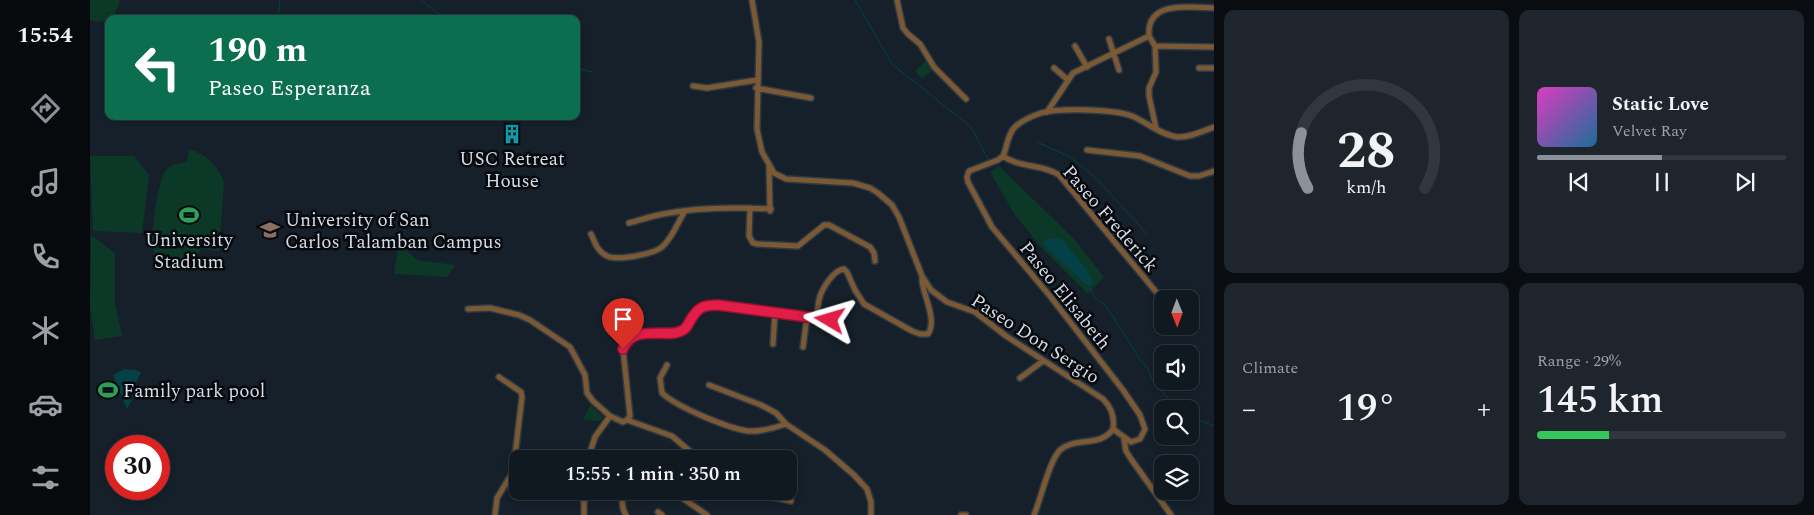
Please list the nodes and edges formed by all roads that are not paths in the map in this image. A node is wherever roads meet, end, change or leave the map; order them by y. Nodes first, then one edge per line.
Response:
1 (752, 0) edge
2 (898, 0) edge
3 (1214, 8) edge
4 (1149, 36) junction
5 (1109, 39) dead end
6 (1075, 46) dead end
7 (1155, 46) junction
8 (1214, 47) edge
9 (1115, 54) junction
10 (1087, 67) junction
11 (1054, 68) dead end
12 (1199, 68) dead end
13 (1214, 68) edge
14 (1119, 70) dead end
15 (756, 80) junction
16 (1068, 80) junction
17 (693, 86) dead end
18 (756, 88) junction
19 (811, 98) dead end
20 (966, 99) dead end
21 (1047, 112) junction
22 (1214, 127) edge
23 (1156, 128) junction
24 (1086, 150) dead end
25 (1002, 156) junction
26 (769, 167) junction
27 (1214, 171) edge
28 (750, 208) junction
29 (685, 211) junction
30 (629, 223) dead end
31 (591, 234) dead end
32 (875, 261) dead end
33 (922, 276) junction
34 (1154, 290) edge
35 (468, 309) dead end
36 (775, 313) junction
37 (807, 317) junction
38 (817, 317) junction
39 (830, 320) dead end
40 (773, 344) dead end
41 (803, 347) dead end
42 (1043, 361) junction
43 (667, 365) dead end
44 (499, 377) dead end
45 (1020, 378) dead end
46 (709, 385) dead end
47 (610, 416) junction
48 (627, 420) junction
49 (786, 424) junction
50 (1113, 429) junction
51 (1124, 438) junction
52 (591, 450) edge
53 (688, 450) edge
54 (584, 500) edge
55 (622, 500) edge
56 (685, 500) edge
57 (786, 500) edge
58 (791, 501) dead end
59 (495, 515) edge
60 (584, 515) edge
61 (626, 515) edge
62 (707, 515) edge
63 (871, 515) edge
64 (961, 515) edge
65 (966, 515) edge
66 (1034, 515) edge
67 (1172, 515) edge

1 - 15 street
2 - 20 street
3 - 4 street
4 - 7 street
4 - 9 street
5 - 9 street
6 - 10 street
7 - 8 street
7 - 23 street
9 - 10 street
9 - 14 street
10 - 16 street
11 - 16 street
12 - 13 street
15 - 17 street
15 - 18 street
16 - 21 street
18 - 19 street
18 - 26 street
21 - 23 street
21 - 25 street
22 - 23 street
24 - 27 street
25 - 34 street, Paseo Frederick
25 - 51 street, Paseo Elisabeth
26 - 28 street
26 - 33 street, Paseo Don Sergio
28 - 29 street
28 - 32 street
29 - 30 street
29 - 31 street
33 - 38 street
33 - 42 street, Paseo Don Sergio
35 - 47 street
36 - 37 street
36 - 40 street
36 - 48 street
37 - 38 street
37 - 41 street
38 - 39 street
42 - 45 street
42 - 50 street, Paseo Don Sergio
43 - 49 street
44 - 59 street
46 - 49 street
47 - 48 street
47 - 52 street
48 - 53 street
49 - 63 street
50 - 51 street
50 - 66 street
51 - 67 street
54 - 60 street
55 - 61 street
56 - 62 street
57 - 58 street
64 - 65 street

